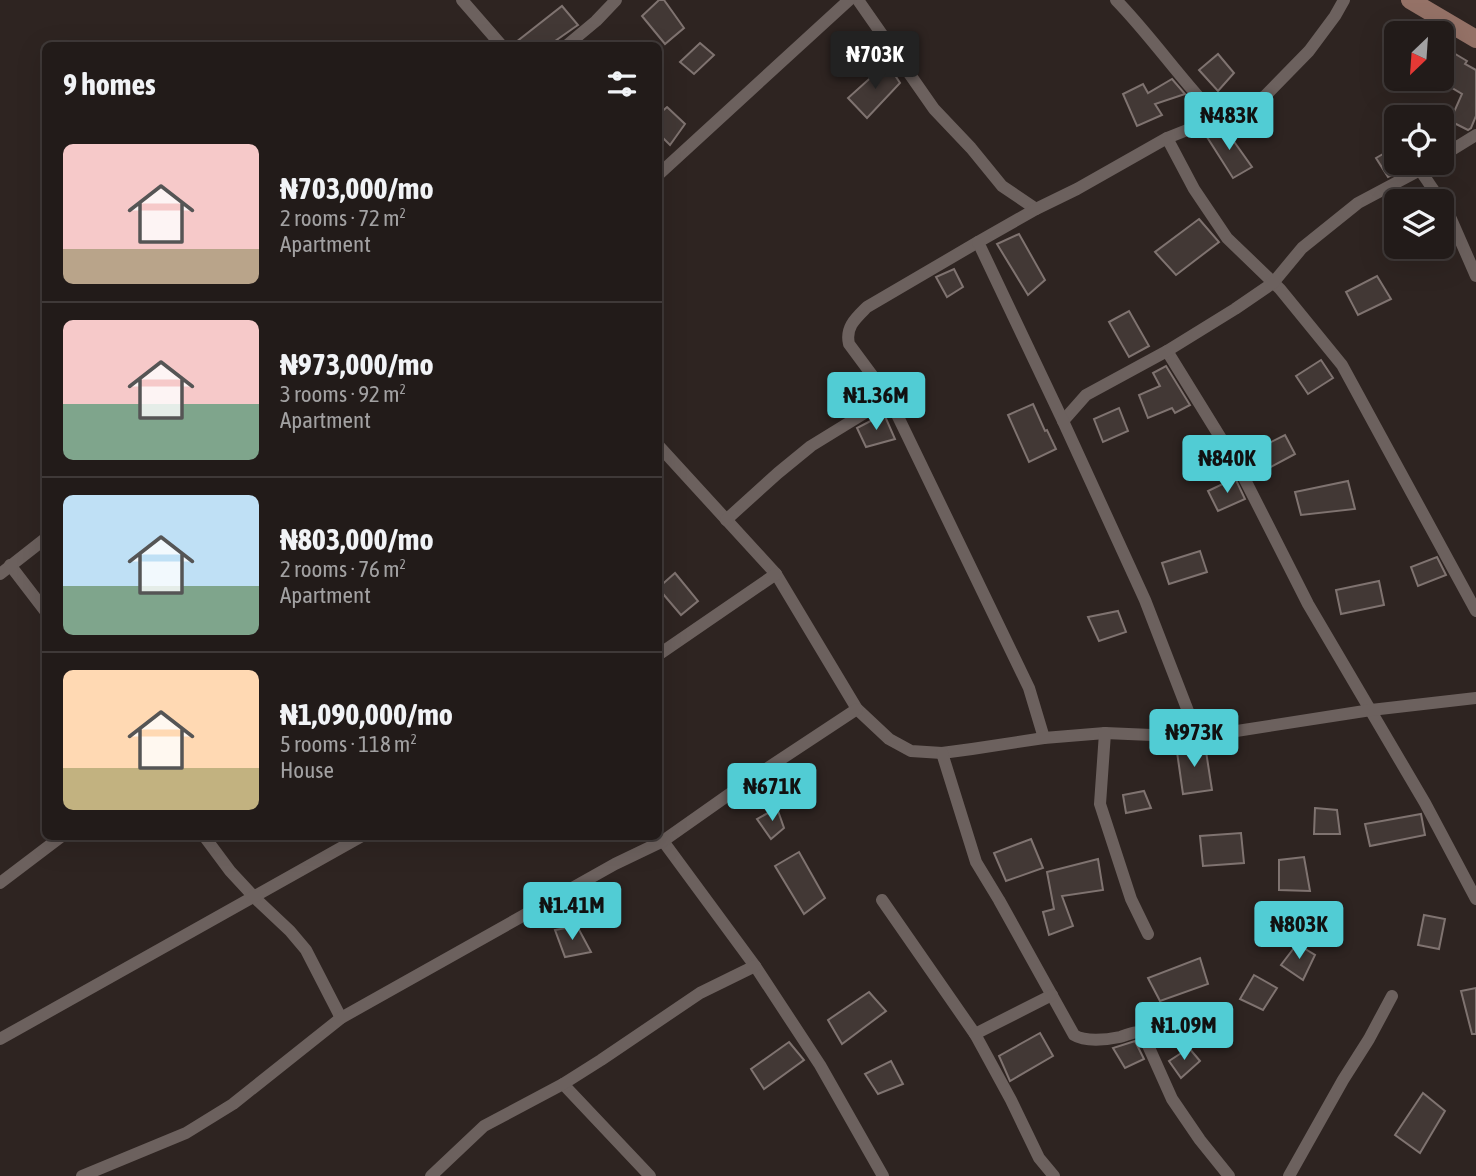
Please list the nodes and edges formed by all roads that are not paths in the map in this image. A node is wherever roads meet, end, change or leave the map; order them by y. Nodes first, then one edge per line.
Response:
1 (462, 0) edge
2 (616, 0) edge
3 (849, 0) edge
4 (858, 0) edge
5 (1116, 0) edge
6 (1344, 0) edge
7 (1410, 0) edge
8 (1476, 39) edge
9 (499, 42) edge
10 (571, 42) edge
11 (1217, 117) junction
12 (1476, 135) edge
13 (1167, 138) junction
14 (1454, 149) edge
15 (662, 171) edge
16 (1408, 175) edge
17 (1036, 209) junction
18 (1454, 226) edge
19 (978, 242) junction
20 (1476, 276) edge
21 (1273, 283) junction
22 (1167, 351) junction
23 (889, 398) junction
24 (1063, 421) junction
25 (662, 449) edge
26 (726, 520) junction
27 (42, 541) edge
28 (5, 570) edge
29 (776, 573) junction
30 (42, 608) edge
31 (1476, 611) edge
32 (662, 652) edge
33 (1476, 698) edge
34 (857, 709) junction
35 (1371, 710) junction
36 (1105, 733) junction
37 (1198, 737) junction
38 (1044, 738) junction
39 (942, 752) junction
40 (57, 840) edge
41 (207, 840) edge
42 (355, 840) edge
43 (663, 841) junction
44 (0, 883) edge
45 (255, 898) junction
46 (1476, 899) edge
47 (883, 900) dead end
48 (1148, 934) dead end
49 (755, 966) junction
50 (1052, 995) junction
51 (1392, 996) dead end
52 (341, 1018) junction
53 (975, 1034) junction
54 (0, 1039) edge
55 (563, 1084) junction
56 (82, 1176) edge
57 (430, 1176) edge
58 (650, 1176) edge
59 (883, 1176) edge
60 (1054, 1176) edge
61 (1228, 1176) edge
62 (1289, 1176) edge

1 - 9 street
2 - 10 street
3 - 15 street
4 - 17 street
5 - 11 street
6 - 11 street
7 - 8 street
11 - 13 street
12 - 14 street
13 - 17 street
13 - 21 street
16 - 21 street
17 - 19 street
18 - 20 street
19 - 23 street
19 - 24 street
21 - 22 street
21 - 31 street
22 - 24 street
22 - 35 street
23 - 26 street
23 - 38 street
24 - 37 street
25 - 26 street
26 - 29 street
27 - 28 street
28 - 30 street
29 - 32 street
29 - 34 street
33 - 35 street
34 - 39 street
34 - 43 street
35 - 37 street
35 - 46 street
36 - 37 street
36 - 38 street
36 - 48 street
38 - 39 street
39 - 50 street
40 - 44 street
41 - 45 street
42 - 45 street
43 - 49 street
43 - 52 street
45 - 52 street
45 - 54 street
47 - 53 street
49 - 55 street
49 - 59 street
50 - 53 street
50 - 61 street
51 - 62 street
52 - 56 street
53 - 60 street
55 - 57 street
55 - 58 street

